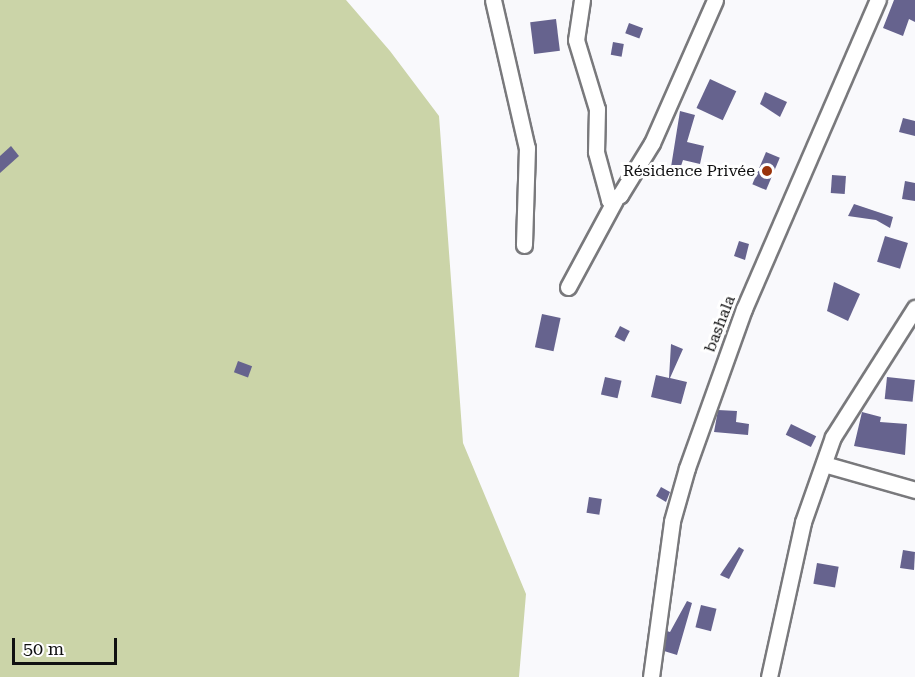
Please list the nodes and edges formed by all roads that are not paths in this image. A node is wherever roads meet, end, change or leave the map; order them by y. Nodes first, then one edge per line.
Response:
1 (493, 0) edge
2 (582, 0) edge
3 (715, 0) edge
4 (878, 0) edge
5 (615, 200) junction
6 (524, 245) dead end
7 (568, 287) dead end
8 (915, 308) edge
9 (824, 464) junction
10 (915, 490) edge
11 (651, 677) edge
12 (769, 677) edge

1 - 6 street
2 - 5 street
3 - 5 street
4 - 11 street, bashala
5 - 7 street
8 - 9 street
9 - 10 street
9 - 12 street

